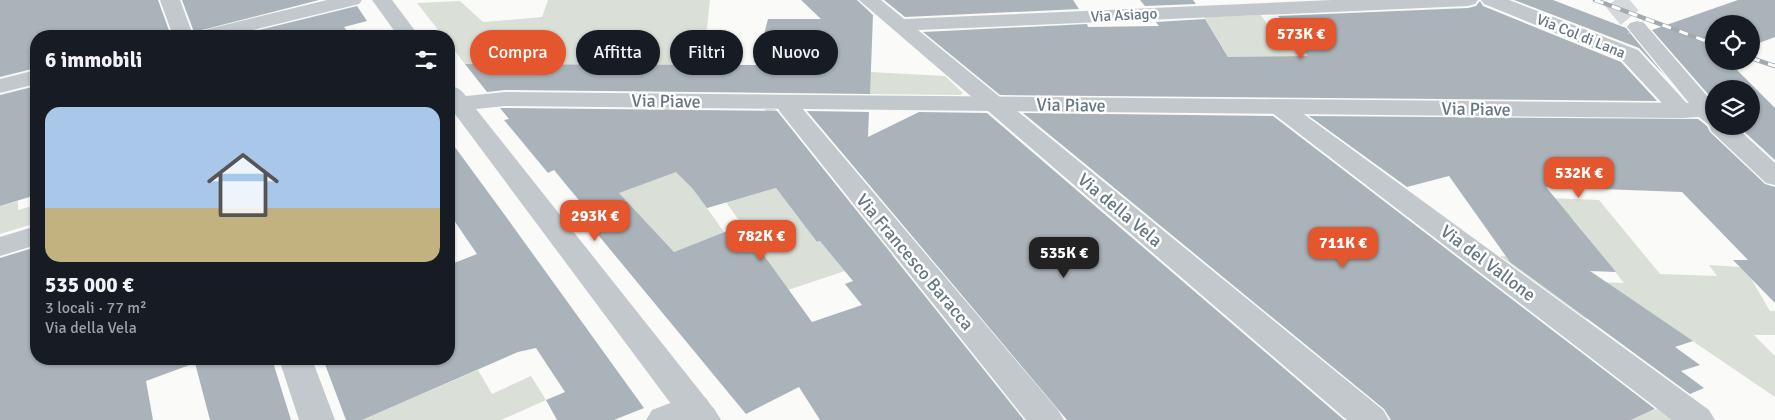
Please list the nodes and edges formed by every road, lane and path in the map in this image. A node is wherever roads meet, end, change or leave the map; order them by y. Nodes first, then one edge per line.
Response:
1 (170, 0) edge
2 (352, 0) edge
3 (382, 0) edge
4 (869, 0) edge
5 (1468, 0) edge
6 (1490, 0) edge
7 (899, 25) junction
8 (1637, 26) tunnel mouth
9 (181, 30) edge
10 (228, 30) edge
11 (404, 30) edge
12 (30, 78) edge
13 (0, 86) edge
14 (455, 101) edge
15 (789, 102) junction
16 (455, 104) edge
17 (992, 104) junction
18 (1279, 107) junction
19 (1705, 114) edge
20 (1705, 116) edge
21 (1705, 120) edge
22 (1727, 135) edge
23 (1775, 177) edge
24 (30, 238) edge
25 (0, 247) edge
26 (298, 365) edge
27 (687, 416) edge
28 (317, 420) edge
29 (1046, 420) edge
30 (1371, 420) edge
31 (1697, 420) edge

1 - 9 street
2 - 10 street
3 - 11 street
4 - 7 street, Via della Vela
5 - 7 street, Via Asiago
6 - 20 street, Via Col di Lana
7 - 17 street, Via della Vela
8 - 19 street
12 - 13 street
14 - 15 street, Via Piave
15 - 17 street, Via Piave
15 - 29 street, Via Francesco Baracca
16 - 27 street
17 - 18 street, Via Piave
17 - 30 street, Via della Vela
18 - 21 street, Via Piave
18 - 31 street, Via del Vallone
22 - 23 street
24 - 25 street
26 - 28 street

